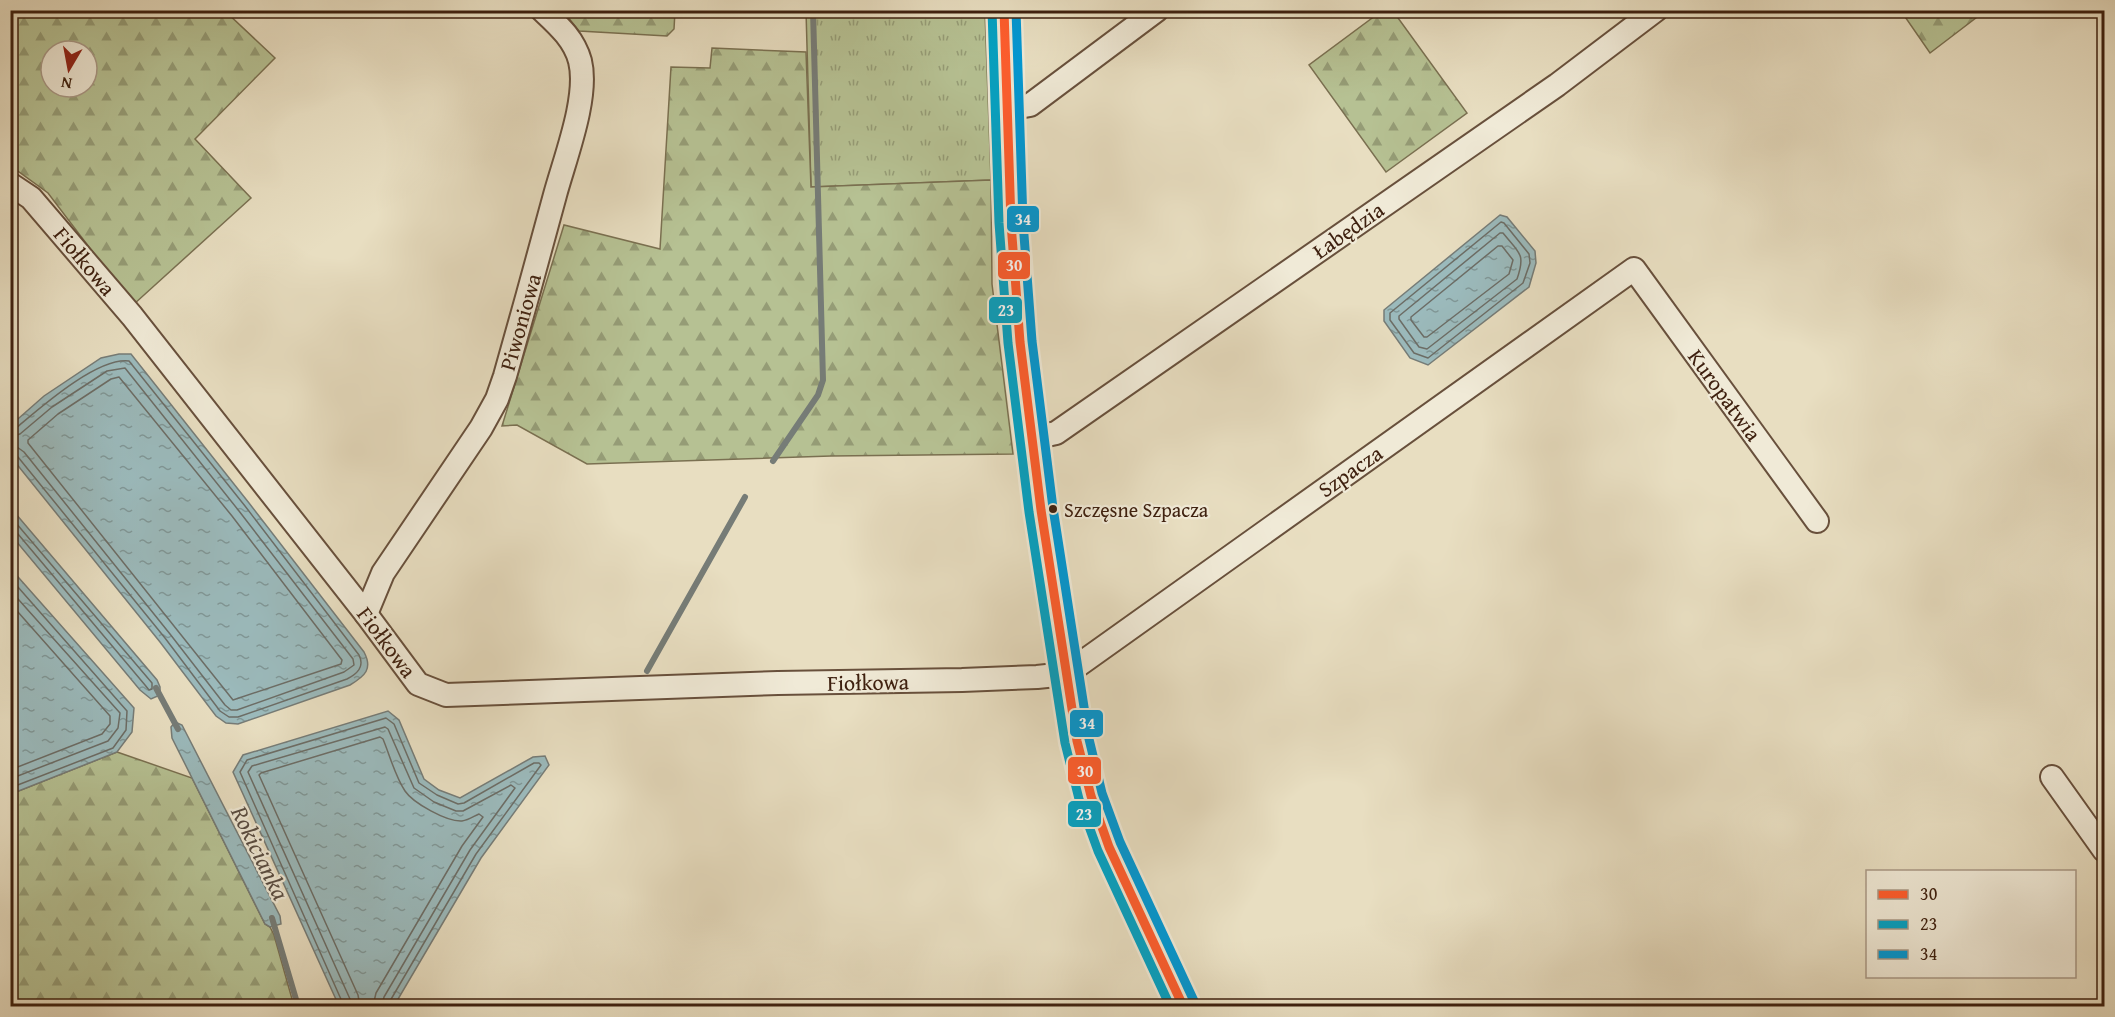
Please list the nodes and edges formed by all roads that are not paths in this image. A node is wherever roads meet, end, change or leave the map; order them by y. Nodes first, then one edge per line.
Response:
1 (542, 10) edge
2 (1004, 10) edge
3 (1157, 10) edge
4 (1656, 10) edge
5 (1007, 109) junction
6 (10, 184) edge
7 (1634, 269) joint
8 (1033, 438) junction
9 (1816, 521) dead end
10 (366, 614) junction
11 (1066, 674) junction
12 (2052, 777) dead end
13 (2104, 850) edge
14 (1183, 1006) edge

1 - 10 street, Piwoniowa
2 - 5 street
3 - 5 street
4 - 8 street, Łabędzia
5 - 8 street
6 - 10 street, Fiołkowa
7 - 9 street, Kuropatwia
7 - 11 street, Szpacza
8 - 11 street
10 - 11 street, Fiołkowa
11 - 14 street
12 - 13 street

